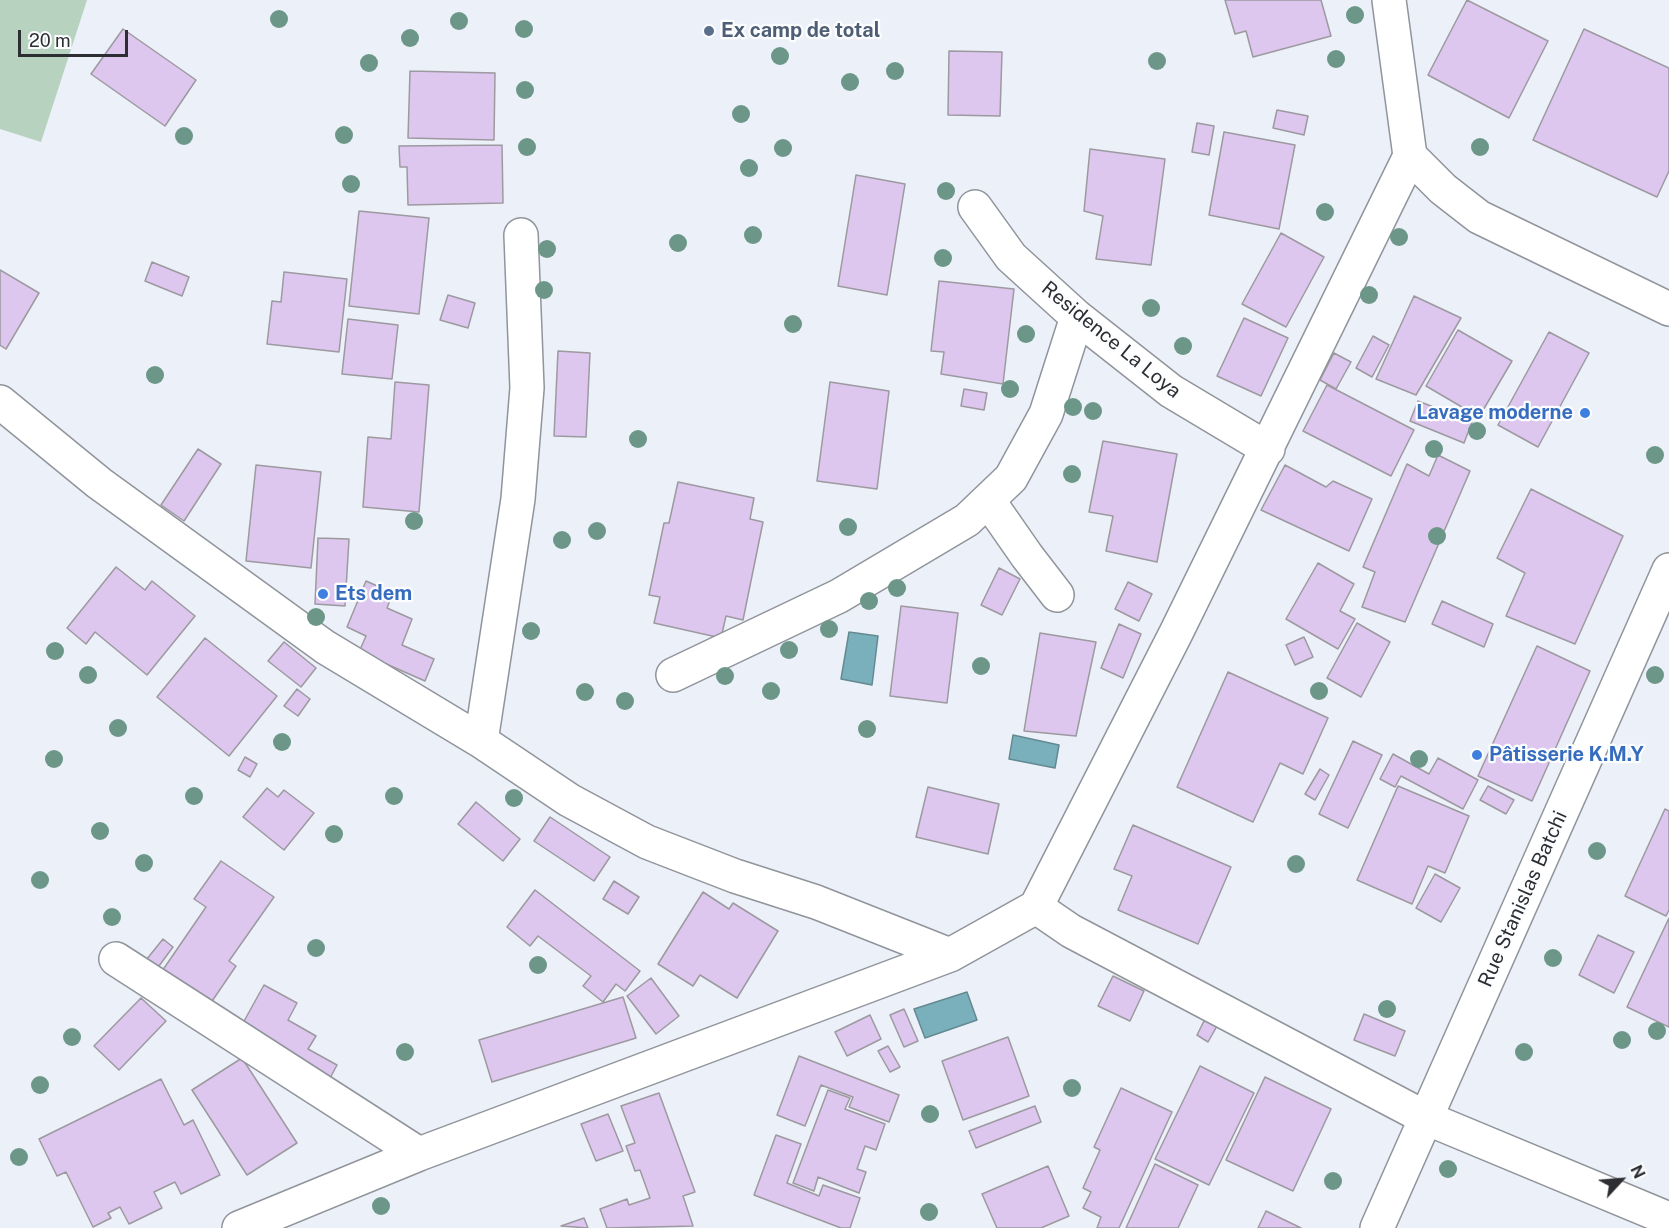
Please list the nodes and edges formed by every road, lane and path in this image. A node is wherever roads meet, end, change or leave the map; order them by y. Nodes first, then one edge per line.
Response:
1 (1389, 0) edge
2 (1410, 156) junction
3 (975, 207) dead end
4 (521, 235) dead end
5 (1669, 309) edge
6 (1077, 317) junction
7 (0, 402) edge
8 (1268, 449) junction
9 (988, 500) junction
10 (1669, 570) edge
11 (1057, 594) dead end
12 (673, 675) dead end
13 (481, 741) junction
14 (1036, 908) junction
15 (950, 955) junction
16 (116, 959) dead end
17 (1426, 1118) junction
18 (419, 1154) junction
19 (1669, 1219) edge
20 (239, 1228) edge
21 (1377, 1228) edge

1 - 2 street
2 - 5 street
2 - 8 street
3 - 6 street, Residence La Loya
4 - 13 street
6 - 8 street, Residence La Loya
6 - 9 street
7 - 13 street
8 - 14 street
9 - 11 street
9 - 12 street
10 - 17 street, Rue Stanislas Batchi
13 - 15 street
14 - 15 street
14 - 17 street
15 - 18 street
16 - 18 street
17 - 19 street
17 - 21 street, Rue Stanislas Batchi
18 - 20 street

